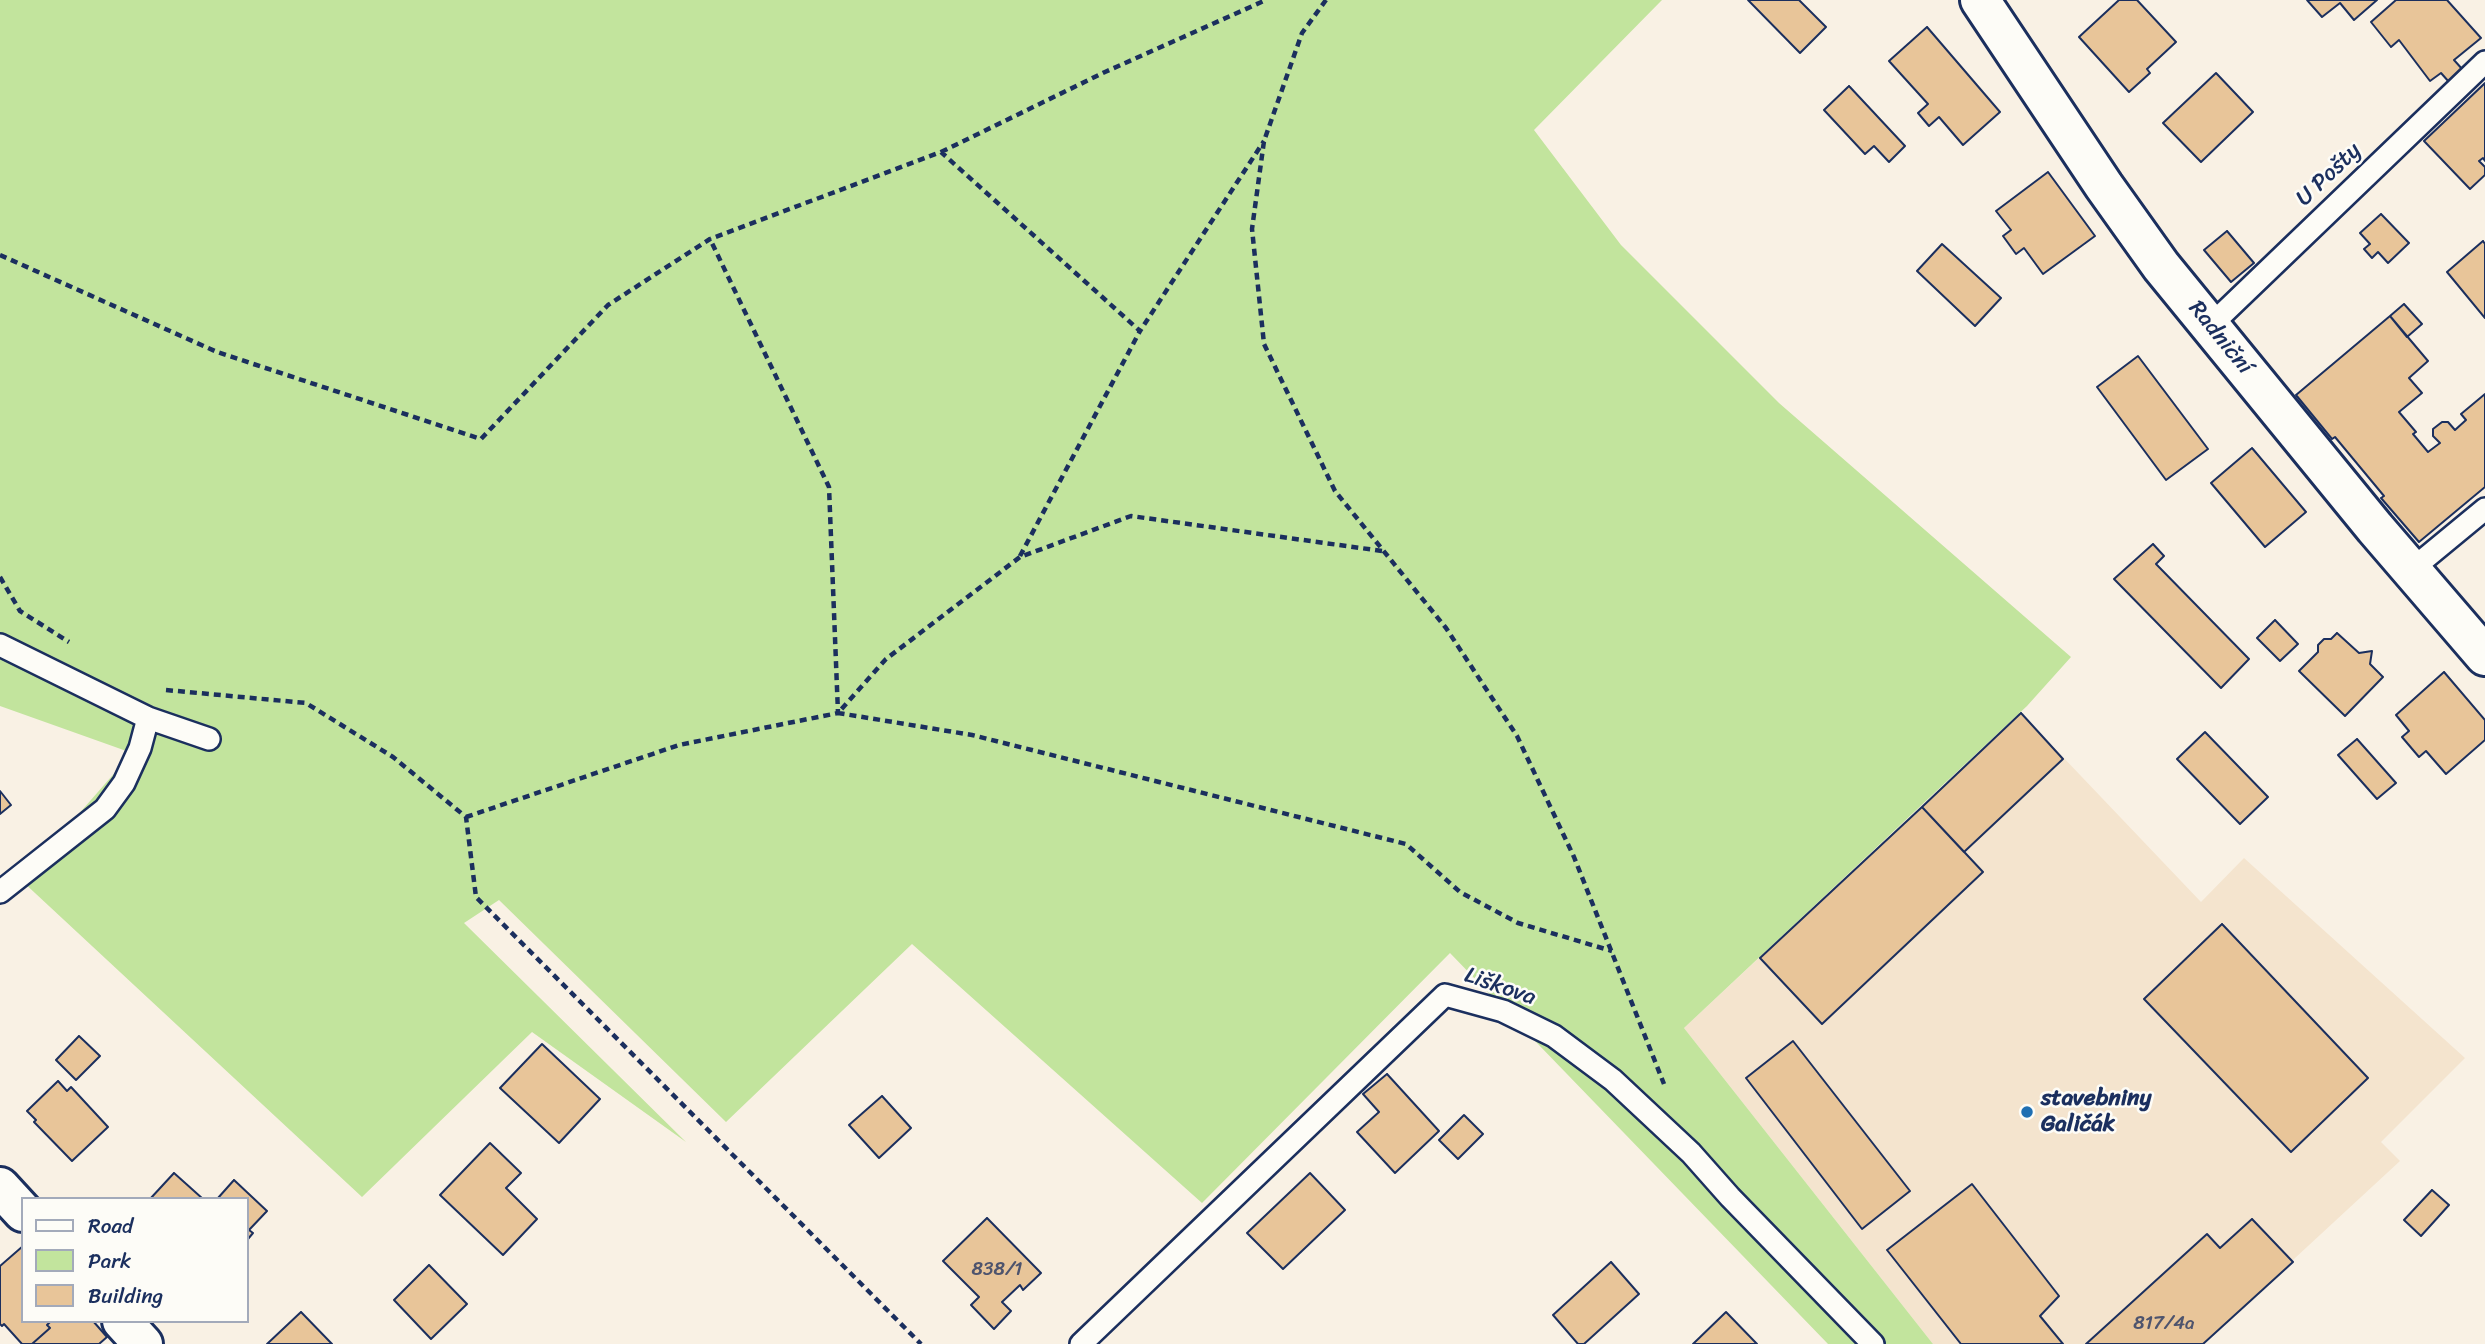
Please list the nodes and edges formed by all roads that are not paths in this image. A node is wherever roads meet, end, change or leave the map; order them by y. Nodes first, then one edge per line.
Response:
1 (1980, 0) edge
2 (2485, 62) edge
3 (2210, 326) junction
4 (2485, 509) edge
5 (2411, 570) junction
6 (0, 645) edge
7 (2485, 656) edge
8 (148, 718) junction
9 (209, 739) dead end
10 (0, 892) edge
11 (0, 1187) edge
12 (21, 1210) edge
13 (124, 1323) edge
14 (143, 1344) edge
15 (1081, 1344) edge
16 (1873, 1344) edge

1 - 3 street, Radniční
2 - 3 lane, U Pošty
3 - 5 street, Radniční
4 - 5 lane
5 - 7 street, Radniční
6 - 8 lane
8 - 9 lane
8 - 10 lane
11 - 12 street
13 - 14 street
15 - 16 lane, Liškova

